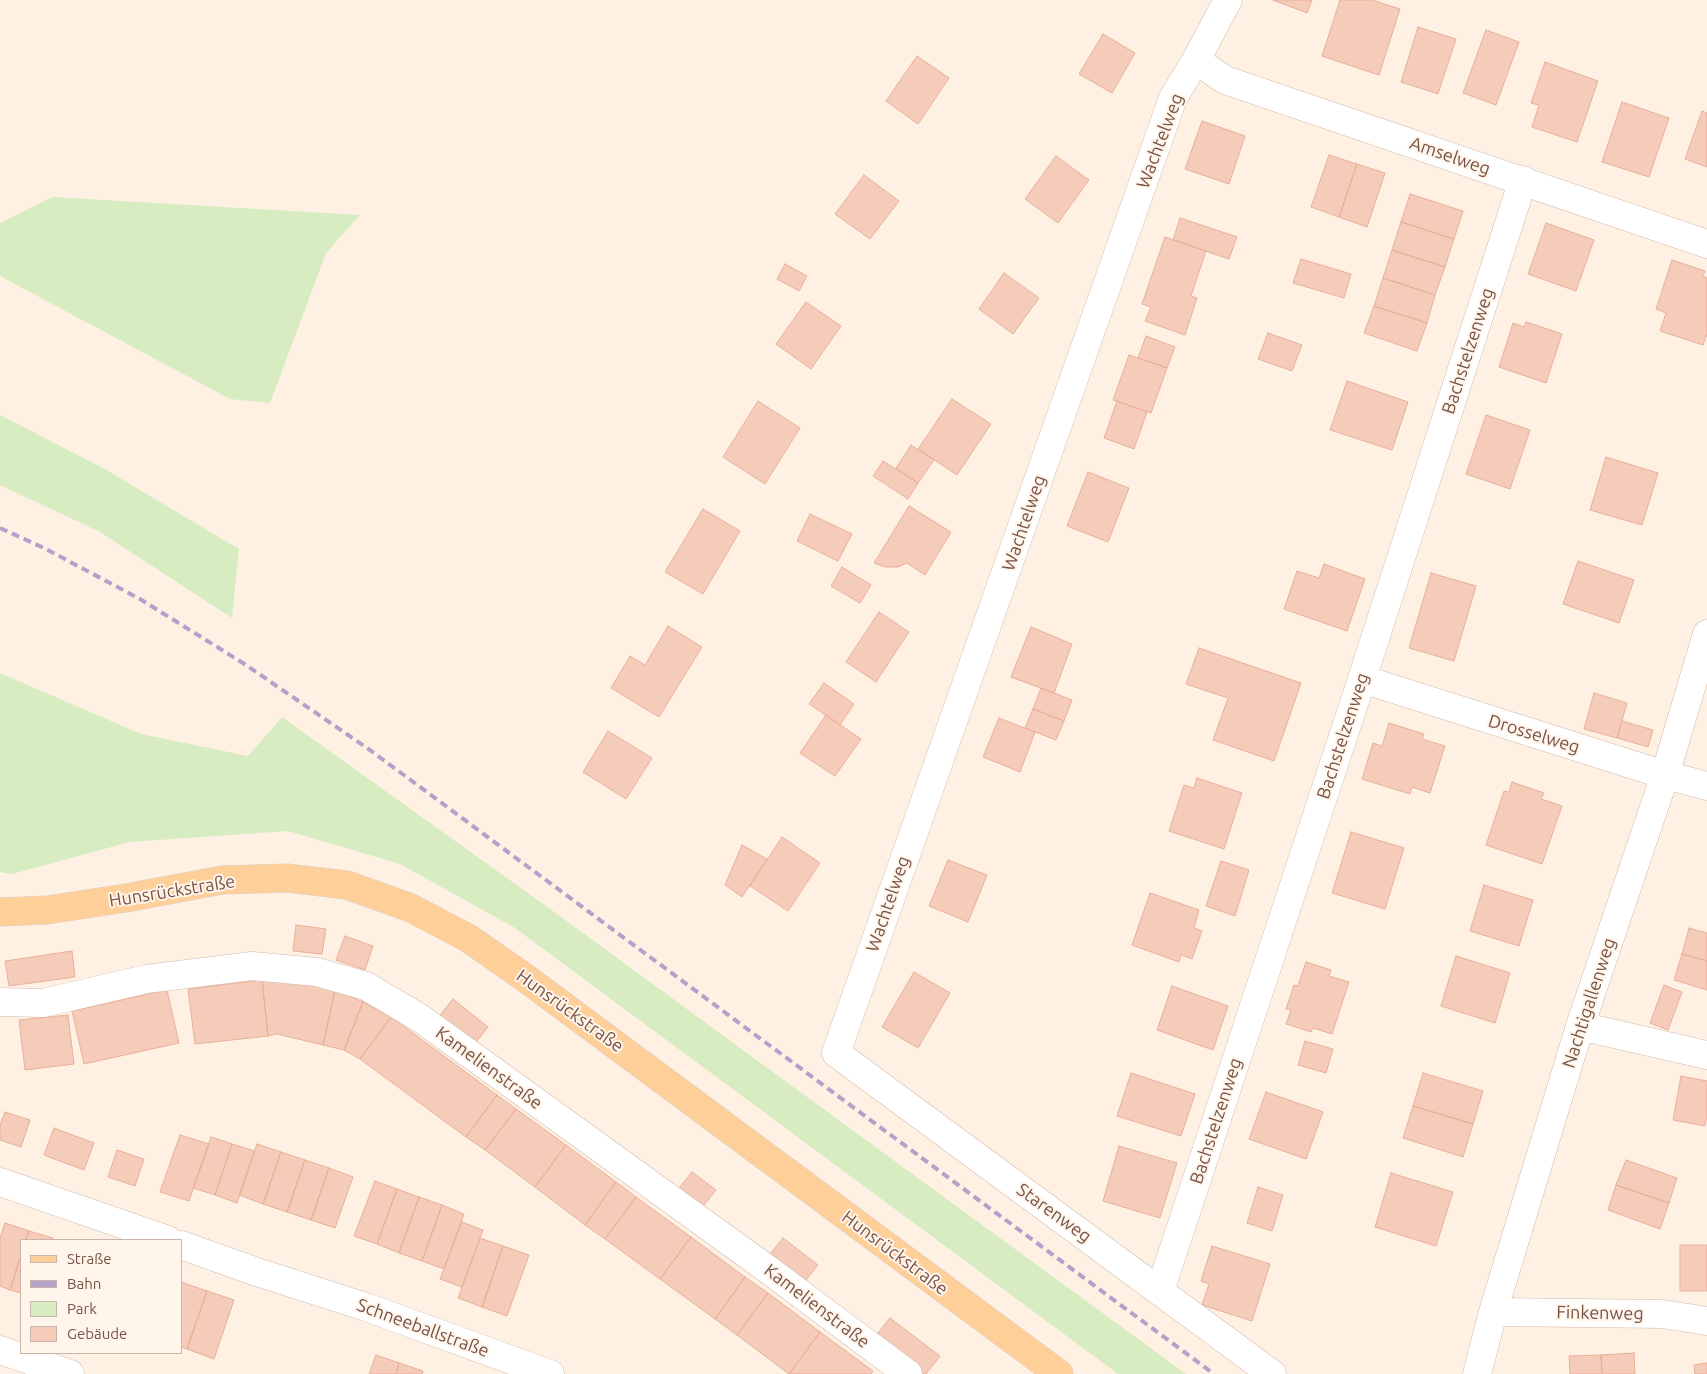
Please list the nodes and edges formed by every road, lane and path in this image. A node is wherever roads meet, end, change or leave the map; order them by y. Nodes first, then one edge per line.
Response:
1 (1228, 0) edge
2 (1196, 60) junction
3 (1522, 180) junction
4 (1707, 244) edge
5 (1707, 634) edge
6 (1362, 680) junction
7 (1665, 775) junction
8 (1707, 786) edge
9 (0, 912) edge
10 (0, 1002) edge
11 (1580, 1026) junction
12 (836, 1053) joint
13 (1707, 1055) edge
14 (0, 1182) edge
15 (165, 1239) edge
16 (182, 1245) edge
17 (1160, 1291) junction
18 (1493, 1312) junction
19 (1707, 1321) edge
20 (0, 1350) edge
21 (70, 1374) edge
22 (550, 1374) edge
23 (908, 1374) edge
24 (1059, 1374) edge
25 (1272, 1374) edge
26 (1477, 1374) edge

1 - 2 street, Wachtelweg
2 - 3 street, Amselweg
2 - 12 street, Wachtelweg
3 - 4 street, Amselweg
3 - 6 street, Bachstelzenweg
5 - 7 street, Nachtigallenweg
6 - 7 street, Drosselweg
6 - 17 street, Bachstelzenweg
7 - 8 street, Drosselweg
7 - 11 street, Nachtigallenweg
9 - 24 main road, Hunsrückstraße
10 - 23 street, Kamelienstraße
11 - 13 street
11 - 18 street, Nachtigallenweg
12 - 17 street, Starenweg
14 - 15 street
16 - 22 street, Schneeballstraße
17 - 25 street, Starenweg
18 - 19 street, Finkenweg
18 - 26 street, Nachtigallenweg
20 - 21 street

